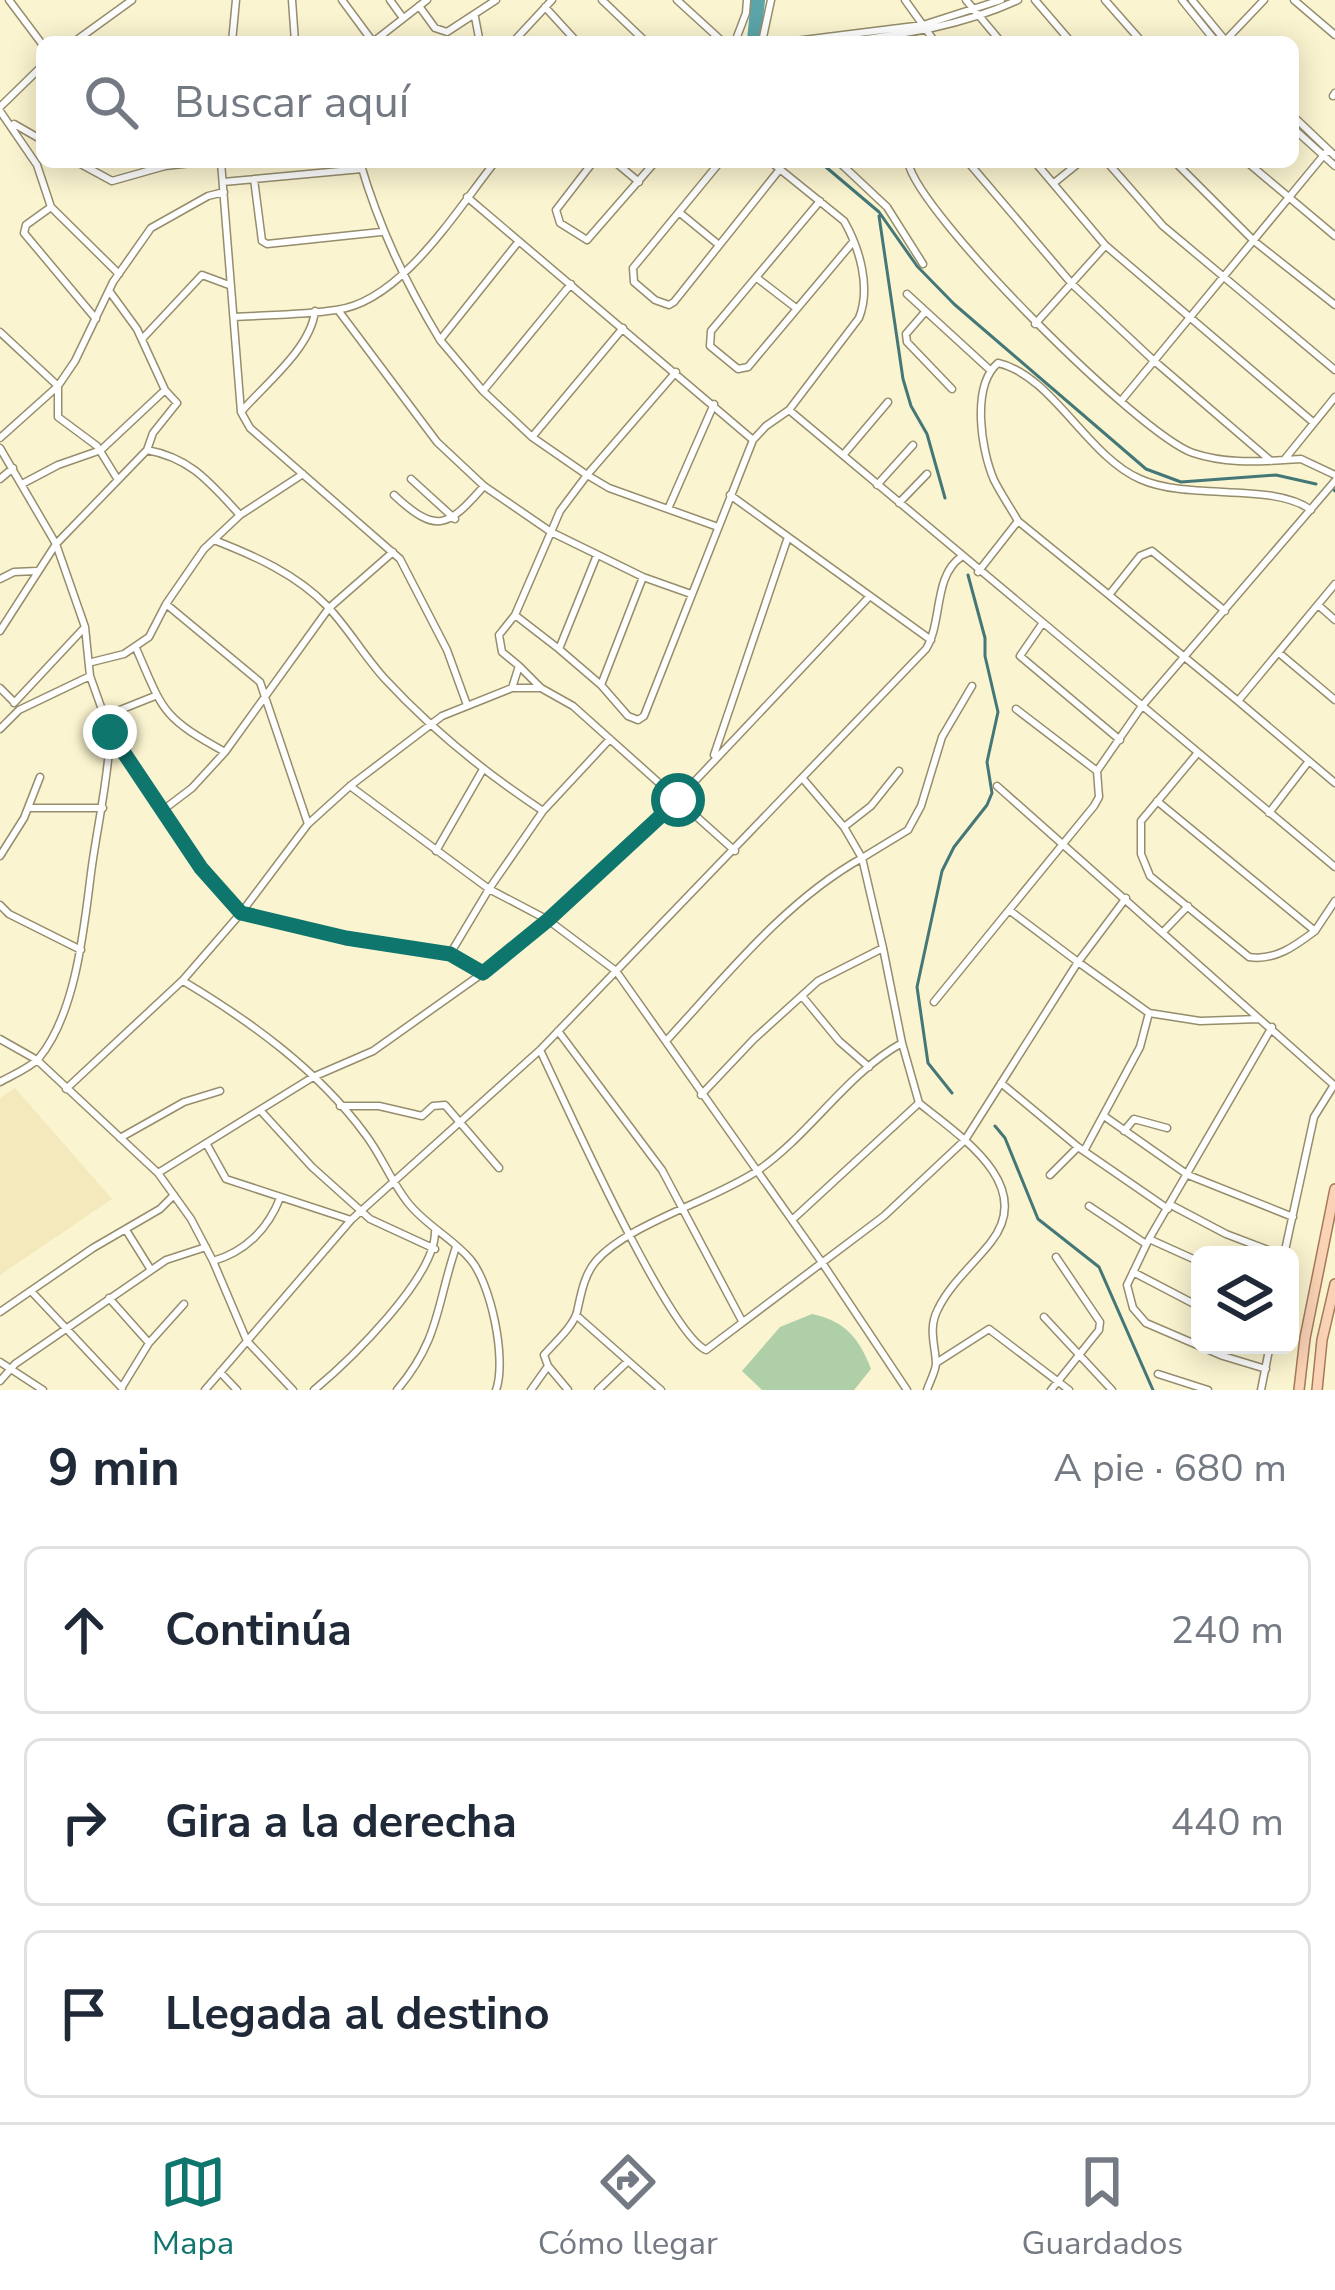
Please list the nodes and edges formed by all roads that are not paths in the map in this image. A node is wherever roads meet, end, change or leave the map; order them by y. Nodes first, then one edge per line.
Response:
1 (9, 0) edge
2 (132, 0) edge
3 (236, 0) edge
4 (292, 0) edge
5 (342, 0) edge
6 (390, 0) edge
7 (427, 0) edge
8 (496, 0) edge
9 (552, 0) edge
10 (602, 0) edge
11 (677, 0) edge
12 (746, 0) edge
13 (771, 0) edge
14 (905, 0) edge
15 (966, 0) edge
16 (1001, 0) edge
17 (1018, 0) edge
18 (1035, 0) edge
19 (1106, 0) edge
20 (1182, 0) edge
21 (1192, 0) edge
22 (1264, 0) edge
23 (1294, 0) edge
24 (418, 6) junction
25 (545, 8) junction
26 (978, 15) junction
27 (474, 16) junction
28 (403, 18) junction
29 (925, 28) junction
30 (1335, 35) edge
31 (36, 36) edge
32 (82, 36) edge
33 (233, 36) edge
34 (295, 36) edge
35 (369, 36) edge
36 (380, 36) edge
37 (477, 36) edge
38 (519, 36) edge
39 (571, 36) edge
40 (640, 36) edge
41 (716, 36) edge
42 (737, 36) edge
43 (764, 36) edge
44 (846, 36) edge
45 (879, 36) edge
46 (931, 36) edge
47 (996, 36) edge
48 (1066, 36) edge
49 (1137, 36) edge
50 (1217, 36) edge
51 (1219, 36) edge
52 (1229, 36) edge
53 (36, 72) edge
54 (0, 109) edge
55 (11, 122) junction
56 (1299, 123) edge
57 (1299, 132) edge
58 (36, 137) edge
59 (1328, 154) edge
60 (36, 163) edge
61 (1335, 166) edge
62 (38, 168) edge
63 (88, 168) edge
64 (158, 168) edge
65 (222, 168) edge
66 (338, 168) edge
67 (362, 168) edge
68 (490, 168) edge
69 (588, 168) edge
70 (622, 168) edge
71 (651, 168) edge
72 (715, 168) edge
73 (845, 168) edge
74 (911, 168) edge
75 (973, 168) edge
76 (1040, 168) edge
77 (1073, 168) edge
78 (1113, 168) edge
79 (1181, 168) edge
80 (1254, 168) edge
81 (779, 169) joint
82 (254, 179) junction
83 (223, 182) junction
84 (639, 182) junction
85 (1054, 183) junction
86 (224, 192) junction
87 (467, 197) junction
88 (1289, 197) junction
89 (820, 201) junction
90 (51, 207) junction
91 (679, 213) junction
92 (382, 232) junction
93 (1335, 236) edge
94 (519, 241) junction
95 (1254, 241) junction
96 (854, 242) junction
97 (719, 245) junction
98 (1106, 245) junction
99 (923, 263) dead end
100 (118, 274) junction
101 (401, 277) junction
102 (757, 278) junction
103 (1222, 278) junction
104 (571, 284) junction
105 (1072, 284) junction
106 (229, 285) junction
107 (110, 292) junction
108 (907, 294) dead end
109 (1335, 305) edge
110 (796, 308) junction
111 (338, 310) junction
112 (315, 311) junction
113 (925, 312) junction
114 (234, 317) junction
115 (1189, 317) junction
116 (96, 319) junction
117 (1035, 324) junction
118 (623, 328) junction
119 (0, 332) edge
120 (141, 339) junction
121 (440, 340) junction
122 (1152, 359) junction
123 (990, 370) junction
124 (1335, 370) edge
125 (676, 372) junction
126 (58, 386) junction
127 (952, 389) dead end
128 (165, 390) junction
129 (483, 391) junction
130 (1335, 398) edge
131 (1121, 401) junction
132 (888, 402) dead end
133 (714, 404) junction
134 (789, 410) junction
135 (241, 412) junction
136 (1314, 423) junction
137 (532, 436) junction
138 (0, 438) edge
139 (753, 440) junction
140 (913, 446) dead end
141 (0, 448) edge
142 (101, 450) junction
143 (147, 450) junction
144 (844, 454) junction
145 (1284, 460) junction
146 (1271, 461) junction
147 (13, 468) junction
148 (303, 474) junction
149 (927, 474) dead end
150 (587, 475) junction
151 (1335, 478) edge
152 (0, 479) edge
153 (411, 479) dead end
154 (118, 480) junction
155 (22, 484) junction
156 (877, 485) junction
157 (484, 486) junction
158 (394, 495) dead end
159 (730, 495) junction
160 (899, 503) junction
161 (668, 509) junction
162 (1311, 510) junction
163 (240, 515) junction
164 (455, 519) junction
165 (1018, 521) junction
166 (718, 527) junction
167 (551, 532) junction
168 (788, 539) junction
169 (214, 540) junction
170 (56, 544) junction
171 (393, 552) junction
172 (597, 555) junction
173 (961, 557) junction
174 (37, 571) junction
175 (978, 572) junction
176 (643, 577) junction
177 (0, 579) edge
178 (1335, 584) edge
179 (692, 595) junction
180 (1108, 595) junction
181 (870, 596) junction
182 (166, 604) junction
183 (1318, 605) junction
184 (329, 608) junction
185 (1225, 611) junction
186 (515, 615) junction
187 (1335, 620) edge
188 (1042, 624) junction
189 (86, 627) junction
190 (0, 631) edge
191 (931, 640) junction
192 (136, 648) junction
193 (559, 649) junction
194 (1279, 652) junction
195 (1185, 659) junction
196 (92, 662) junction
197 (519, 666) junction
198 (90, 676) junction
199 (601, 685) junction
200 (972, 686) dead end
201 (0, 688) edge
202 (512, 688) junction
203 (541, 688) junction
204 (266, 695) junction
205 (155, 696) junction
206 (1335, 700) edge
207 (1238, 701) junction
208 (467, 705) junction
209 (16, 706) junction
210 (1142, 706) junction
211 (1016, 709) dead end
212 (105, 716) junction
213 (429, 724) junction
214 (0, 729) edge
215 (110, 732) junction
216 (610, 739) junction
217 (1120, 740) junction
218 (225, 752) junction
219 (1197, 754) junction
220 (713, 758) junction
221 (1309, 761) junction
222 (482, 771) junction
223 (898, 771) dead end
224 (1097, 771) junction
225 (40, 777) dead end
226 (804, 780) junction
227 (1335, 783) edge
228 (350, 786) junction
229 (997, 786) dead end
230 (678, 800) junction
231 (1157, 801) junction
232 (27, 808) junction
233 (103, 808) junction
234 (163, 810) junction
235 (543, 811) junction
236 (1269, 813) junction
237 (308, 824) junction
238 (844, 827) junction
239 (1062, 842) junction
240 (735, 850) junction
241 (436, 851) junction
242 (0, 856) edge
243 (862, 858) junction
244 (1335, 867) edge
245 (489, 889) junction
246 (1126, 898) junction
247 (1335, 901) edge
248 (0, 905) edge
249 (1188, 906) junction
250 (1009, 910) junction
251 (241, 913) junction
252 (9, 914) junction
253 (548, 920) junction
254 (0, 926) edge
255 (1164, 931) junction
256 (1315, 931) junction
257 (883, 948) junction
258 (81, 950) junction
259 (450, 954) junction
260 (1078, 962) junction
261 (616, 971) junction
262 (483, 973) junction
263 (182, 980) junction
264 (802, 995) junction
265 (934, 1001) dead end
266 (1149, 1013) junction
267 (1263, 1018) junction
268 (1272, 1027) junction
269 (558, 1030) junction
270 (0, 1039) edge
271 (666, 1041) junction
272 (902, 1043) junction
273 (540, 1051) junction
274 (38, 1060) junction
275 (869, 1067) junction
276 (313, 1077) junction
277 (0, 1082) edge
278 (1001, 1083) junction
279 (1335, 1086) edge
280 (66, 1089) junction
281 (220, 1091) dead end
282 (701, 1095) junction
283 (919, 1103) junction
284 (340, 1106) junction
285 (260, 1110) junction
286 (1104, 1116) junction
287 (460, 1121) junction
288 (1167, 1128) dead end
289 (1124, 1131) junction
290 (120, 1138) junction
291 (964, 1140) junction
292 (206, 1143) junction
293 (1081, 1149) junction
294 (499, 1168) dead end
295 (756, 1172) junction
296 (158, 1173) junction
297 (1050, 1175) dead end
298 (1187, 1175) junction
299 (392, 1180) junction
300 (1335, 1190) edge
301 (175, 1196) junction
302 (280, 1198) junction
303 (1089, 1206) dead end
304 (1170, 1207) junction
305 (363, 1209) junction
306 (683, 1210) junction
307 (1293, 1217) junction
308 (351, 1220) junction
309 (792, 1220) junction
310 (126, 1230) junction
311 (435, 1232) junction
312 (630, 1236) junction
313 (1147, 1242) junction
314 (1258, 1246) edge
315 (1285, 1246) edge
316 (206, 1247) junction
317 (456, 1247) junction
318 (435, 1249) junction
319 (1056, 1257) dead end
320 (1191, 1259) edge
321 (213, 1261) junction
322 (823, 1264) junction
323 (151, 1270) junction
324 (1132, 1272) junction
325 (1335, 1284) edge
326 (31, 1291) junction
327 (109, 1298) junction
328 (1191, 1302) edge
329 (184, 1304) dead end
330 (0, 1312) edge
331 (577, 1315) junction
332 (1044, 1317) dead end
333 (742, 1322) junction
334 (65, 1328) junction
335 (247, 1341) junction
336 (149, 1343) junction
337 (1079, 1353) junction
338 (1268, 1354) edge
339 (0, 1362) edge
340 (627, 1362) junction
341 (936, 1364) junction
342 (548, 1366) junction
343 (1266, 1369) junction
344 (10, 1370) junction
345 (220, 1372) junction
346 (1159, 1374) dead end
347 (897, 1376) junction
348 (1058, 1379) junction
349 (0, 1381) edge
350 (122, 1389) edge
351 (43, 1390) edge
352 (205, 1390) edge
353 (238, 1390) edge
354 (292, 1390) edge
355 (314, 1390) edge
356 (397, 1390) edge
357 (496, 1390) edge
358 (531, 1390) edge
359 (568, 1390) edge
360 (598, 1390) edge
361 (662, 1390) edge
362 (890, 1390) edge
363 (907, 1390) edge
364 (926, 1390) edge
365 (1051, 1390) edge
366 (1069, 1390) edge
367 (1112, 1390) edge
368 (1208, 1390) edge
369 (1261, 1390) edge
370 (1299, 1390) edge
371 (1317, 1390) edge

1 - 31 street
2 - 32 street
3 - 33 street
4 - 34 street
5 - 35 street
6 - 28 street
7 - 24 street
8 - 27 street
9 - 25 street
10 - 40 street
11 - 41 street
12 - 42 street
13 - 43 street
14 - 29 street
15 - 26 street
16 - 26 street
17 - 26 street
18 - 48 street
19 - 49 street
20 - 50 street
21 - 51 street
22 - 52 street
23 - 30 street
24 - 27 street
24 - 28 street
25 - 38 street
25 - 39 street
26 - 29 street
26 - 47 street
27 - 37 street
28 - 36 street
29 - 44 street
29 - 45 street
29 - 46 street
53 - 54 street
54 - 55 street
55 - 58 street
55 - 60 street
56 - 59 street
57 - 59 street
59 - 61 street
59 - 88 street
62 - 90 street
63 - 64 street
65 - 83 street
66 - 82 street
67 - 92 street
68 - 87 street
69 - 84 street
70 - 84 street
71 - 84 street
72 - 91 street
73 - 99 street
74 - 117 street
75 - 105 street
76 - 85 street
77 - 85 street
78 - 103 street
79 - 95 street
80 - 88 street
81 - 89 street
81 - 97 street
82 - 83 street
82 - 92 street
83 - 86 street
85 - 98 street
86 - 100 street
86 - 106 street
87 - 94 street
87 - 101 street
88 - 93 street
88 - 95 street
89 - 96 street
89 - 102 street
90 - 100 street
90 - 116 street
91 - 97 street
91 - 97 street
92 - 101 street
94 - 104 street
94 - 121 street
95 - 103 street
95 - 109 street
96 - 110 street
96 - 134 street
98 - 105 street
98 - 115 street
100 - 107 street
101 - 111 street
101 - 121 street
102 - 110 street
102 - 110 street
103 - 115 street
103 - 124 street
104 - 118 street
104 - 129 street
105 - 117 street
105 - 122 street
106 - 114 street
106 - 120 street
107 - 116 street
107 - 120 street
108 - 113 street
111 - 112 street
111 - 157 street
112 - 114 street
112 - 135 street
113 - 123 street
113 - 127 street
114 - 135 street
115 - 122 street
115 - 136 street
116 - 126 street
117 - 131 street
118 - 125 street
118 - 137 street
119 - 126 street
120 - 128 street
121 - 129 street
122 - 131 street
122 - 146 street
123 - 162 street
123 - 165 street
125 - 133 street
125 - 150 street
126 - 138 street
126 - 142 street
128 - 142 street
128 - 143 street
129 - 137 street
130 - 136 street
131 - 146 street
132 - 144 street
133 - 139 street
133 - 161 street
134 - 139 street
134 - 144 street
135 - 148 street
136 - 145 street
137 - 150 street
139 - 159 street
140 - 156 street
141 - 147 street
142 - 154 street
142 - 155 street
143 - 154 street
143 - 163 street
144 - 156 street
145 - 146 street
145 - 151 street
147 - 152 street
147 - 155 street
148 - 163 street
148 - 171 street
149 - 160 street
150 - 161 street
150 - 167 street
151 - 162 street
153 - 164 street
154 - 170 street
155 - 170 street
156 - 160 street
157 - 164 street
157 - 167 street
158 - 164 street
159 - 166 street
159 - 168 street
160 - 173 street
161 - 166 street
162 - 185 street
163 - 169 street
165 - 175 street
165 - 180 street
166 - 179 street
167 - 172 street
167 - 186 street
168 - 181 street
168 - 220 street
169 - 182 street
169 - 184 street
170 - 174 street
170 - 189 street
171 - 184 street
171 - 208 street
172 - 176 street
172 - 193 street
173 - 175 street
173 - 191 street
174 - 177 street
174 - 190 street
175 - 188 street
176 - 179 street
176 - 199 street
178 - 183 street
179 - 199 street
180 - 185 street
180 - 195 street
181 - 191 street
181 - 220 street
182 - 192 street
182 - 204 street
183 - 187 street
183 - 194 street
184 - 204 street
184 - 213 street
185 - 195 street
186 - 193 street
186 - 197 street
188 - 210 street
188 - 217 street
189 - 196 street
189 - 209 street
191 - 226 street
192 - 196 street
192 - 205 street
193 - 199 street
194 - 206 street
194 - 207 street
195 - 207 street
195 - 210 street
196 - 198 street
197 - 202 street
197 - 203 street
198 - 209 street
198 - 212 street
200 - 243 street
201 - 209 street
202 - 203 street
202 - 208 street
203 - 216 street
204 - 218 street
204 - 237 street
205 - 212 street
205 - 218 street
207 - 221 street
208 - 213 street
209 - 214 street
210 - 217 street
210 - 219 street
211 - 224 street
212 - 215 street
213 - 222 street
213 - 228 street
215 - 233 street
215 - 234 street
216 - 230 street
216 - 235 street
217 - 224 street
218 - 234 street
219 - 231 street
219 - 236 street
220 - 230 street
221 - 227 street
221 - 236 street
222 - 235 street
222 - 241 street
223 - 238 street
224 - 239 street
225 - 232 street
226 - 238 street
226 - 240 street
228 - 237 street
228 - 241 street
229 - 239 street
230 - 240 street
230 - 253 street
231 - 249 street
231 - 256 street
232 - 233 street
232 - 242 street
233 - 258 street
234 - 251 street
235 - 245 street
236 - 244 street
237 - 251 street
238 - 243 street
239 - 246 street
239 - 250 street
240 - 261 street
241 - 245 street
243 - 257 street
243 - 271 street
245 - 253 street
245 - 259 street
246 - 255 street
246 - 260 street
247 - 256 street
248 - 252 street
249 - 255 street
249 - 256 street
250 - 260 street
250 - 265 street
251 - 259 street
251 - 263 street
252 - 254 street
252 - 258 street
253 - 261 street
253 - 262 street
255 - 267 street
257 - 264 street
257 - 272 street
258 - 274 street
259 - 262 street
260 - 266 street
260 - 278 street
261 - 269 street
261 - 271 street
262 - 276 street
263 - 276 street
263 - 280 street
264 - 275 street
264 - 282 street
266 - 267 street
266 - 286 street
267 - 268 street
268 - 279 street
268 - 298 street
269 - 273 street
269 - 306 street
270 - 274 street
271 - 282 street
272 - 275 street
272 - 283 street
273 - 287 street
273 - 312 street
274 - 277 street
274 - 280 street
275 - 295 street
276 - 284 street
276 - 285 street
278 - 291 street
278 - 293 street
279 - 307 street
280 - 290 street
281 - 290 street
282 - 295 street
283 - 291 street
283 - 309 street
284 - 287 street
284 - 299 street
285 - 292 street
285 - 305 street
286 - 289 street
286 - 293 street
287 - 294 street
287 - 299 street
288 - 289 street
289 - 298 street
290 - 296 street
291 - 322 street
291 - 341 street
292 - 296 street
292 - 302 street
293 - 297 street
293 - 304 street
295 - 306 street
295 - 309 street
296 - 301 street
298 - 304 street
298 - 307 street
299 - 305 street
299 - 311 street
300 - 370 main road
301 - 310 street
301 - 316 street
302 - 308 street
302 - 321 street
303 - 313 street
304 - 313 street
304 - 314 street
305 - 308 street
305 - 318 street
306 - 312 street
306 - 333 street
307 - 315 street
308 - 335 street
309 - 322 street
310 - 323 street
310 - 326 street
311 - 317 street
311 - 318 street
312 - 331 street
312 - 333 street
313 - 320 street
313 - 324 street
316 - 321 street
316 - 323 street
317 - 356 street
317 - 357 street
318 - 355 street
319 - 337 street
321 - 335 street
322 - 333 street
322 - 347 street
323 - 327 street
324 - 328 street
324 - 343 street
325 - 371 main road
326 - 330 street
326 - 334 street
327 - 334 street
327 - 336 street
329 - 336 street
331 - 340 street
331 - 342 street
332 - 337 street
334 - 344 street
334 - 350 street
335 - 345 street
335 - 354 street
336 - 350 street
337 - 348 street
337 - 367 street
338 - 343 street
339 - 344 street
340 - 360 street
340 - 361 street
341 - 348 street
341 - 364 street
342 - 358 street
342 - 359 street
343 - 369 street
344 - 349 street
344 - 351 street
345 - 352 street
345 - 353 street
346 - 368 street
347 - 362 street
347 - 363 street
348 - 365 street
348 - 366 street

